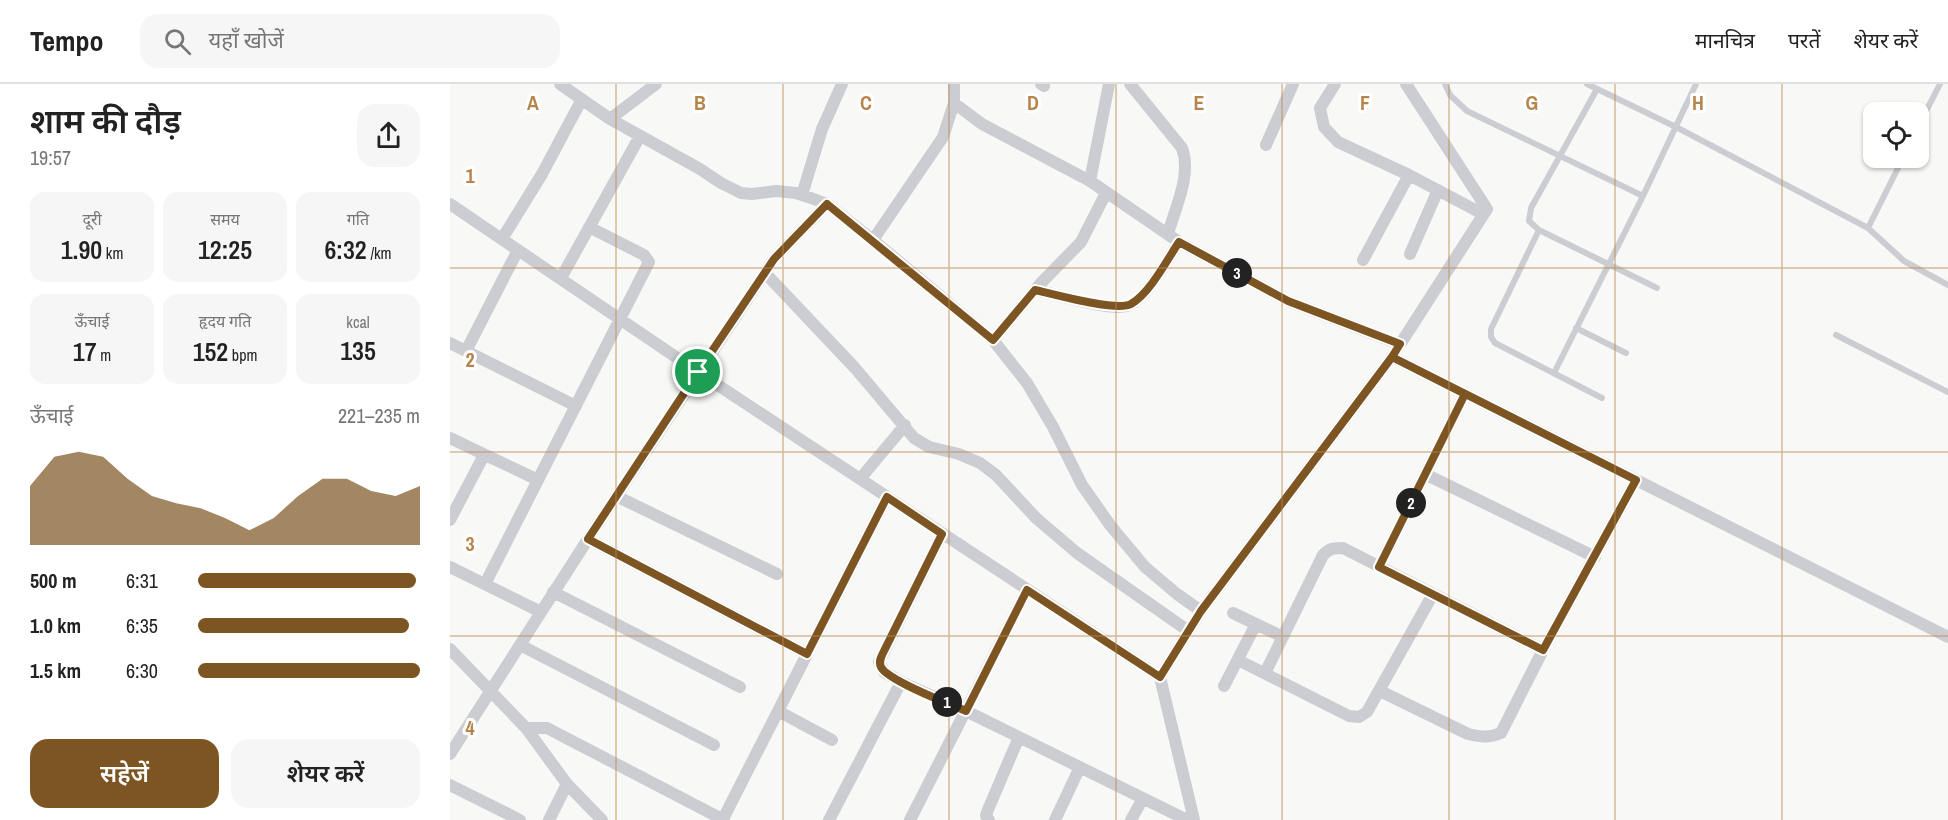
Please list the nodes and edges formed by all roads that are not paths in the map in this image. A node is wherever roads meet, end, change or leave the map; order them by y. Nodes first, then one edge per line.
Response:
1 (560, 84) edge
2 (656, 84) edge
3 (842, 84) edge
4 (954, 84) edge
5 (1109, 84) edge
6 (1130, 84) edge
7 (1293, 84) edge
8 (1335, 84) edge
9 (1406, 84) edge
10 (1444, 84) edge
11 (1587, 84) edge
12 (1696, 84) edge
13 (1940, 84) edge
14 (1597, 89) junction
15 (582, 99) junction
16 (954, 103) junction
17 (1929, 106) edge
18 (610, 119) junction
19 (1676, 127) junction
20 (640, 136) junction
21 (1266, 145) dead end
22 (1560, 155) junction
23 (1898, 168) edge
24 (1408, 175) junction
25 (1089, 181) junction
26 (1438, 190) junction
27 (1106, 193) junction
28 (802, 195) junction
29 (1643, 196) junction
30 (450, 204) edge
31 (827, 204) junction
32 (1483, 214) junction
33 (590, 227) junction
34 (1868, 228) junction
35 (1539, 230) junction
36 (1168, 234) junction
37 (502, 239) junction
38 (873, 240) junction
39 (1179, 242) junction
40 (518, 250) junction
41 (1410, 254) dead end
42 (1364, 260) dead end
43 (1608, 265) junction
44 (765, 273) junction
45 (561, 279) junction
46 (1948, 285) edge
47 (1657, 288) dead end
48 (1035, 290) junction
49 (621, 319) junction
50 (1576, 328) junction
51 (1836, 335) dead end
52 (993, 340) junction
53 (450, 343) edge
54 (1400, 344) junction
55 (466, 351) junction
56 (1626, 353) dead end
57 (1392, 357) junction
58 (698, 372) junction
59 (1554, 373) junction
60 (1948, 392) edge
61 (1465, 394) junction
62 (1602, 398) dead end
63 (576, 406) junction
64 (905, 424) junction
65 (450, 438) edge
66 (484, 455) junction
67 (1425, 474) junction
68 (860, 479) junction
69 (538, 480) junction
70 (1636, 480) junction
71 (616, 496) junction
72 (887, 497) junction
73 (452, 514) edge
74 (942, 534) junction
75 (588, 539) junction
76 (1595, 557) junction
77 (450, 567) edge
78 (1379, 567) junction
79 (777, 574) dead end
80 (485, 584) junction
81 (1027, 590) junction
82 (553, 592) junction
83 (1433, 594) junction
84 (1201, 611) junction
85 (541, 612) junction
86 (1233, 614) dead end
87 (1256, 624) junction
88 (1187, 630) junction
89 (1283, 637) junction
90 (1948, 637) edge
91 (519, 645) junction
92 (450, 649) edge
93 (1543, 650) junction
94 (807, 654) junction
95 (455, 657) edge
96 (1238, 660) junction
97 (1265, 673) junction
98 (1160, 677) junction
99 (901, 682) junction
100 (1224, 686) dead end
101 (740, 687) dead end
102 (1380, 691) junction
103 (490, 692) junction
104 (778, 711) junction
105 (966, 711) junction
106 (526, 728) junction
107 (1019, 737) junction
108 (832, 740) dead end
109 (714, 745) dead end
110 (450, 754) edge
111 (1080, 767) junction
112 (567, 784) junction
113 (450, 785) edge
114 (1143, 798) junction
115 (520, 820) edge
116 (549, 820) edge
117 (602, 820) edge
118 (723, 820) edge
119 (829, 820) edge
120 (910, 820) edge
121 (989, 820) edge
122 (1055, 820) edge
123 (1131, 820) edge
124 (1186, 820) edge
125 (1194, 820) edge

1 - 15 street
2 - 18 street
3 - 28 street
4 - 16 street
5 - 25 street
6 - 36 street
7 - 21 street
8 - 24 street
9 - 32 street
10 - 22 lane
11 - 14 lane
12 - 19 lane
13 - 17 lane
14 - 19 lane
14 - 22 lane
15 - 18 street
15 - 37 street
16 - 25 street
16 - 38 street
18 - 20 street
19 - 29 lane
19 - 34 lane
20 - 28 street
20 - 33 street
22 - 29 lane
22 - 35 lane
23 - 34 lane
24 - 26 street
24 - 42 street
25 - 27 street
26 - 32 street
26 - 41 street
27 - 36 street
27 - 48 street
28 - 31 street
29 - 43 lane
30 - 37 street
31 - 38 street
31 - 44 street
32 - 54 street
33 - 45 street
33 - 49 street
34 - 46 lane
35 - 43 lane
35 - 59 lane
36 - 39 street
37 - 40 street
38 - 52 street
39 - 48 street
39 - 54 street
40 - 45 street
40 - 55 street
43 - 47 lane
43 - 50 lane
44 - 58 street
44 - 64 street
45 - 49 street
48 - 52 street
49 - 58 street
49 - 63 street
50 - 56 lane
50 - 59 lane
51 - 60 lane
52 - 84 street
53 - 55 street
54 - 57 street
55 - 63 street
57 - 61 street
57 - 84 street
58 - 68 street
58 - 71 street
59 - 62 lane
61 - 67 street
61 - 70 street
63 - 69 street
64 - 68 street
64 - 88 street
65 - 66 street
66 - 69 street
66 - 73 street
67 - 76 street
67 - 78 street
68 - 72 street
69 - 80 street
70 - 76 street
70 - 90 street
71 - 75 street
71 - 79 street
72 - 74 street
72 - 94 street
74 - 81 street
74 - 99 street
75 - 82 street
75 - 94 street
76 - 93 street
77 - 80 street
78 - 83 street
78 - 89 street
80 - 85 street
81 - 98 street
81 - 105 street
82 - 85 street
82 - 101 street
83 - 93 street
83 - 102 street
84 - 88 street
85 - 91 street
86 - 87 street
87 - 89 street
87 - 96 street
88 - 98 street
89 - 97 street
91 - 103 street
91 - 109 street
92 - 95 street
93 - 102 street
94 - 104 street
95 - 103 street
96 - 97 street
96 - 100 street
97 - 102 street
98 - 125 street
99 - 105 street
99 - 119 street
103 - 106 street
103 - 110 street
104 - 108 street
104 - 118 street
105 - 107 street
105 - 120 street
106 - 112 street
106 - 118 street
107 - 111 street
107 - 121 street
111 - 114 street
111 - 122 street
112 - 116 street
112 - 117 street
113 - 115 street
114 - 123 street
114 - 124 street

